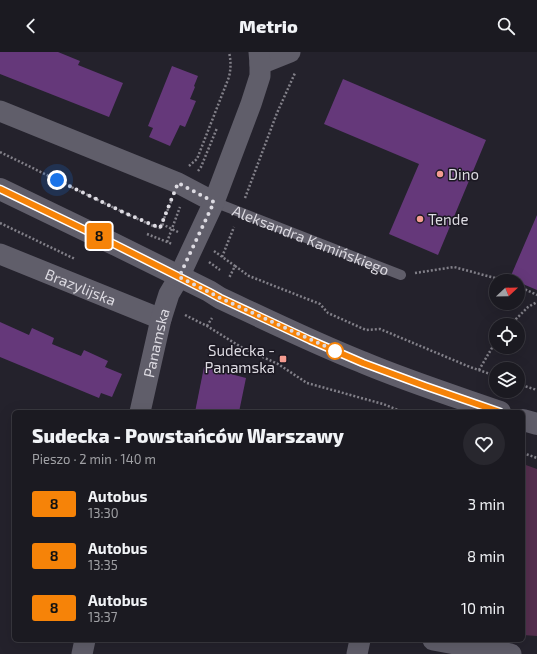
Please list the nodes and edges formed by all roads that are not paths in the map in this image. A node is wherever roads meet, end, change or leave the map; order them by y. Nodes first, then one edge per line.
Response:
1 (260, 58) edge
2 (294, 60) edge
3 (0, 111) edge
4 (0, 189) edge
5 (214, 202) junction
6 (0, 254) edge
7 (401, 275) road end
8 (179, 277) junction
9 (163, 312) junction
10 (140, 410) edge
11 (494, 410) edge
12 (525, 421) edge
13 (537, 424) edge
14 (85, 642) edge
15 (360, 642) edge
16 (443, 642) edge
17 (82, 654) edge
18 (357, 654) edge
19 (510, 654) edge

1 - 2 street
1 - 5 street, Panamska
3 - 5 street, Aleksandra Kamińskiego
4 - 8 street
5 - 7 lane, Aleksandra Kamińskiego
5 - 8 street, Panamska
6 - 9 street, Brazylijska
8 - 9 street, Panamska
8 - 11 street
9 - 10 street, Panamska
12 - 13 street
14 - 17 street
15 - 18 street
16 - 19 street

